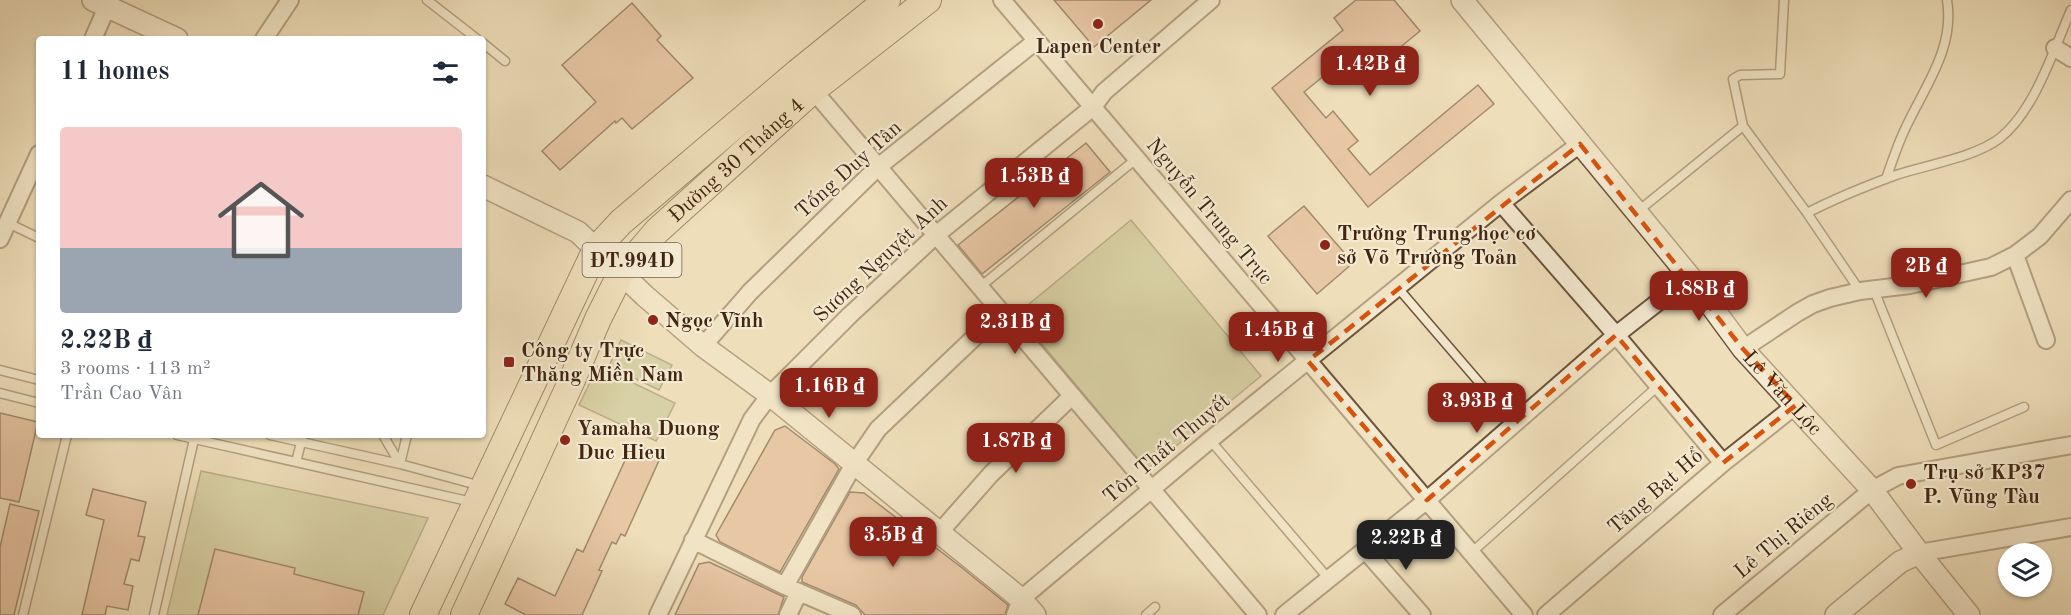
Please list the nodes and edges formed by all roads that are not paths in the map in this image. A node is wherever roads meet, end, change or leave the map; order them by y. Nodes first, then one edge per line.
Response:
1 (290, 0) edge
2 (428, 0) edge
3 (886, 0) edge
4 (928, 0) edge
5 (1002, 0) edge
6 (1211, 0) edge
7 (1462, 0) edge
8 (1784, 0) edge
9 (1947, 0) edge
10 (104, 2) edge
11 (2071, 10) edge
12 (94, 36) edge
13 (171, 36) edge
14 (266, 36) edge
15 (473, 36) edge
16 (1036, 41) junction
17 (486, 45) edge
18 (2055, 48) junction
19 (2071, 58) edge
20 (505, 61) dead end
21 (805, 81) junction
22 (1093, 107) junction
23 (1743, 126) junction
24 (1580, 144) junction
25 (1136, 159) junction
26 (36, 161) edge
27 (878, 167) junction
28 (1886, 179) junction
29 (486, 187) edge
30 (2071, 200) edge
31 (1501, 203) junction
32 (1637, 212) junction
33 (1807, 213) junction
34 (8, 223) junction
35 (936, 235) junction
36 (36, 237) edge
37 (0, 239) edge
38 (596, 249) junction
39 (2015, 255) junction
40 (621, 273) junction
41 (1690, 276) junction
42 (980, 287) junction
43 (1398, 288) junction
44 (1867, 291) junction
45 (1001, 312) junction
46 (1616, 335) junction
47 (2046, 340) dead end
48 (703, 346) junction
49 (1743, 349) junction
50 (1308, 361) junction
51 (0, 370) edge
52 (36, 379) edge
53 (1658, 386) junction
54 (0, 393) edge
55 (770, 395) junction
56 (1072, 396) junction
57 (36, 402) edge
58 (1796, 405) junction
59 (2024, 407) dead end
60 (1515, 424) junction
61 (66, 438) edge
62 (195, 438) edge
63 (199, 438) edge
64 (385, 438) edge
65 (406, 438) edge
66 (302, 439) edge
67 (1210, 441) junction
68 (2071, 445) edge
69 (297, 462) junction
70 (1723, 463) junction
71 (400, 464) junction
72 (854, 464) junction
73 (1151, 489) junction
74 (1872, 490) junction
75 (480, 495) junction
76 (1427, 501) junction
77 (2071, 528) edge
78 (939, 532) junction
79 (693, 540) junction
80 (1365, 550) junction
81 (1471, 553) junction
82 (1919, 553) junction
83 (1328, 578) junction
84 (792, 589) junction
85 (1155, 607) dead end
86 (1024, 610) edge
87 (23, 615) edge
88 (154, 615) edge
89 (423, 615) edge
90 (464, 615) edge
91 (658, 615) edge
92 (788, 615) edge
93 (852, 615) edge
94 (1146, 615) edge
95 (1258, 615) edge
96 (1284, 615) edge
97 (1422, 615) edge
98 (1524, 615) edge
99 (1546, 615) edge
100 (1722, 615) edge
101 (1836, 615) edge
102 (1969, 615) edge

1 - 14 street
2 - 15 lane
3 - 21 main road, Đường 30 Tháng 4 / ĐT.994D
4 - 21 main road, Đường 30 Tháng 4 / ĐT.994D
5 - 16 street, Nguyễn Trung Trực
6 - 22 street, Sương Nguyệt Anh
7 - 24 street, Lê Văn Lộc
8 - 23 lane
9 - 28 lane
10 - 12 street
10 - 13 street
11 - 18 lane
16 - 22 street, Nguyễn Trung Trực
16 - 27 street, Tống Duy Tân
17 - 20 lane
18 - 19 street
18 - 28 lane
21 - 27 street
21 - 38 main road, Đường 30 Tháng 4 / ĐT.994D
21 - 40 main road, Đường 30 Tháng 4 / ĐT.994D
22 - 25 street, Nguyễn Trung Trực
22 - 35 street, Sương Nguyệt Anh
23 - 32 lane
23 - 33 lane
24 - 31 street, Tôn Thất Thuyết
24 - 32 street, Lê Văn Lộc
25 - 42 lane
25 - 50 street, Nguyễn Trung Trực
26 - 34 street
27 - 35 street
27 - 48 street, Tống Duy Tân
28 - 33 lane
29 - 38 street
30 - 39 street
31 - 43 street, Tôn Thất Thuyết
31 - 46 street
32 - 41 street, Lê Văn Lộc
33 - 44 lane
34 - 36 lane
34 - 37 street
35 - 42 street
35 - 55 street, Sương Nguyệt Anh
38 - 40 street
38 - 75 main road, Đường 30 Tháng 4 / ĐT.994D
39 - 44 street
39 - 47 street
40 - 48 street
40 - 90 main road, Đường 30 Tháng 4 / ĐT.994D
41 - 46 street
41 - 49 street, Lê Văn Lộc
42 - 45 street
43 - 50 street, Tôn Thất Thuyết
43 - 60 lane
44 - 49 street
44 - 59 lane
45 - 56 street
45 - 72 street
46 - 53 street
46 - 60 street
48 - 55 street
49 - 58 street, Lê Văn Lộc
50 - 67 street, Tôn Thất Thuyết
50 - 76 street, Nguyễn Trung Trực
51 - 52 lane
53 - 70 street
53 - 81 lane
54 - 57 lane
55 - 72 street
55 - 79 street, Sương Nguyệt Anh
56 - 73 street
56 - 78 street
58 - 70 street, Tăng Bạt Hổ
58 - 74 street, Lê Văn Lộc
60 - 76 street
61 - 87 lane
62 - 88 lane
63 - 69 lane
64 - 71 lane
65 - 71 lane
66 - 69 lane
66 - 71 lane
67 - 73 street, Tôn Thất Thuyết
67 - 83 lane
68 - 74 street, Lê Thị Riêng
69 - 75 lane
70 - 99 street, Tăng Bạt Hổ
71 - 75 lane
72 - 78 street
72 - 84 street
73 - 86 street, Tôn Thất Thuyết
73 - 95 street
74 - 82 street, Lê Văn Lộc
74 - 100 street, Lê Thị Riêng
75 - 89 main road, Đường 30 Tháng 4 / ĐT.994D
76 - 80 street
76 - 81 street, Nguyễn Trung Trực
77 - 82 street
78 - 86 street
79 - 84 street
79 - 91 street, Sương Nguyệt Anh
80 - 83 street
80 - 97 street
81 - 98 street, Nguyễn Trung Trực
82 - 101 street
82 - 102 street, Lê Văn Lộc
83 - 96 street
84 - 92 street
84 - 93 street
85 - 94 lane

